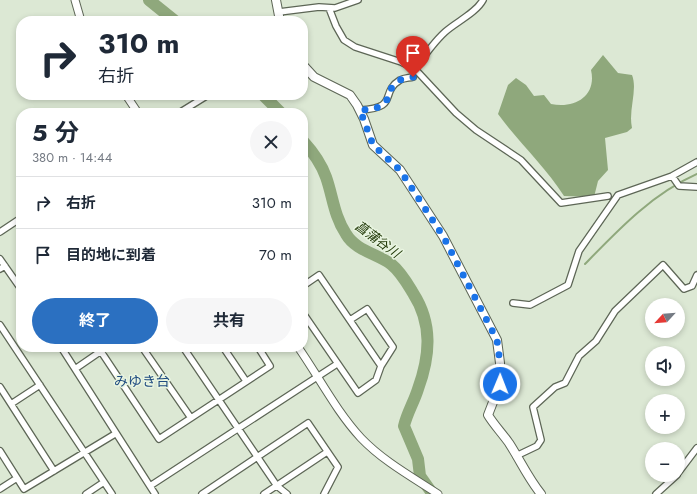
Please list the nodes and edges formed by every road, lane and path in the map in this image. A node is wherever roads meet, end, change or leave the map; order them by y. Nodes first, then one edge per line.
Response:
1 (75, 0) edge
2 (276, 0) edge
3 (358, 0) edge
4 (483, 0) edge
5 (329, 8) junction
6 (279, 12) junction
7 (80, 16) edge
8 (279, 16) edge
9 (415, 69) junction
10 (308, 70) edge
11 (413, 77) dead end
12 (200, 100) edge
13 (187, 108) edge
14 (360, 110) junction
15 (697, 162) edge
16 (672, 176) junction
17 (697, 187) edge
18 (608, 196) dead end
19 (16, 221) edge
20 (0, 232) edge
21 (0, 259) edge
22 (3, 268) edge
23 (697, 275) edge
24 (308, 282) edge
25 (16, 283) edge
26 (513, 303) dead end
27 (308, 320) edge
28 (350, 320) junction
29 (0, 325) edge
30 (16, 344) edge
31 (21, 352) edge
32 (64, 352) edge
33 (96, 352) edge
34 (102, 352) edge
35 (146, 352) edge
36 (187, 352) edge
37 (226, 352) edge
38 (261, 352) edge
39 (301, 352) edge
40 (337, 364) junction
41 (381, 366) junction
42 (75, 369) junction
43 (318, 376) junction
44 (246, 381) junction
45 (40, 385) junction
46 (0, 388) edge
47 (220, 399) junction
48 (11, 404) junction
49 (191, 418) junction
50 (238, 428) junction
51 (115, 434) junction
52 (697, 448) edge
53 (0, 451) edge
54 (84, 452) junction
55 (327, 452) junction
56 (516, 456) junction
57 (257, 458) junction
58 (685, 464) edge
59 (54, 471) junction
60 (17, 478) junction
61 (104, 482) junction
62 (669, 482) edge
63 (150, 486) junction
64 (277, 486) junction
65 (0, 489) edge
66 (86, 494) edge
67 (112, 494) edge
68 (154, 494) edge
69 (202, 494) edge
70 (264, 494) edge
71 (287, 494) edge
72 (324, 494) edge
73 (438, 494) edge
74 (541, 494) edge
75 (656, 494) edge

1 - 7 street
2 - 6 main road
3 - 5 street
4 - 9 street
5 - 6 street
5 - 9 street
6 - 8 main road
9 - 18 street
10 - 14 main road
11 - 14 street
12 - 13 street
14 - 56 main road
15 - 16 street
16 - 17 street
16 - 26 street
19 - 20 street
21 - 22 street
22 - 25 street
23 - 56 street
24 - 28 street
27 - 40 street
28 - 41 street
28 - 41 street
29 - 30 street
31 - 45 street
32 - 42 street
33 - 42 street
34 - 49 street
35 - 49 street
36 - 47 street
37 - 44 street
38 - 44 street
39 - 43 street
40 - 41 street
40 - 43 street
42 - 51 street
43 - 50 street
43 - 73 street
44 - 47 street
45 - 48 street
45 - 54 street
46 - 48 street
47 - 49 street
47 - 50 street
48 - 59 street
50 - 57 street
50 - 63 street
51 - 54 street
51 - 63 street
52 - 58 street
53 - 60 street
54 - 59 street
54 - 61 street
55 - 57 street
55 - 64 street
55 - 72 street
56 - 74 main road
57 - 64 street
57 - 69 street
59 - 60 street
60 - 65 street
61 - 66 street
61 - 67 street
62 - 75 street
63 - 68 street
64 - 70 street
64 - 71 street

